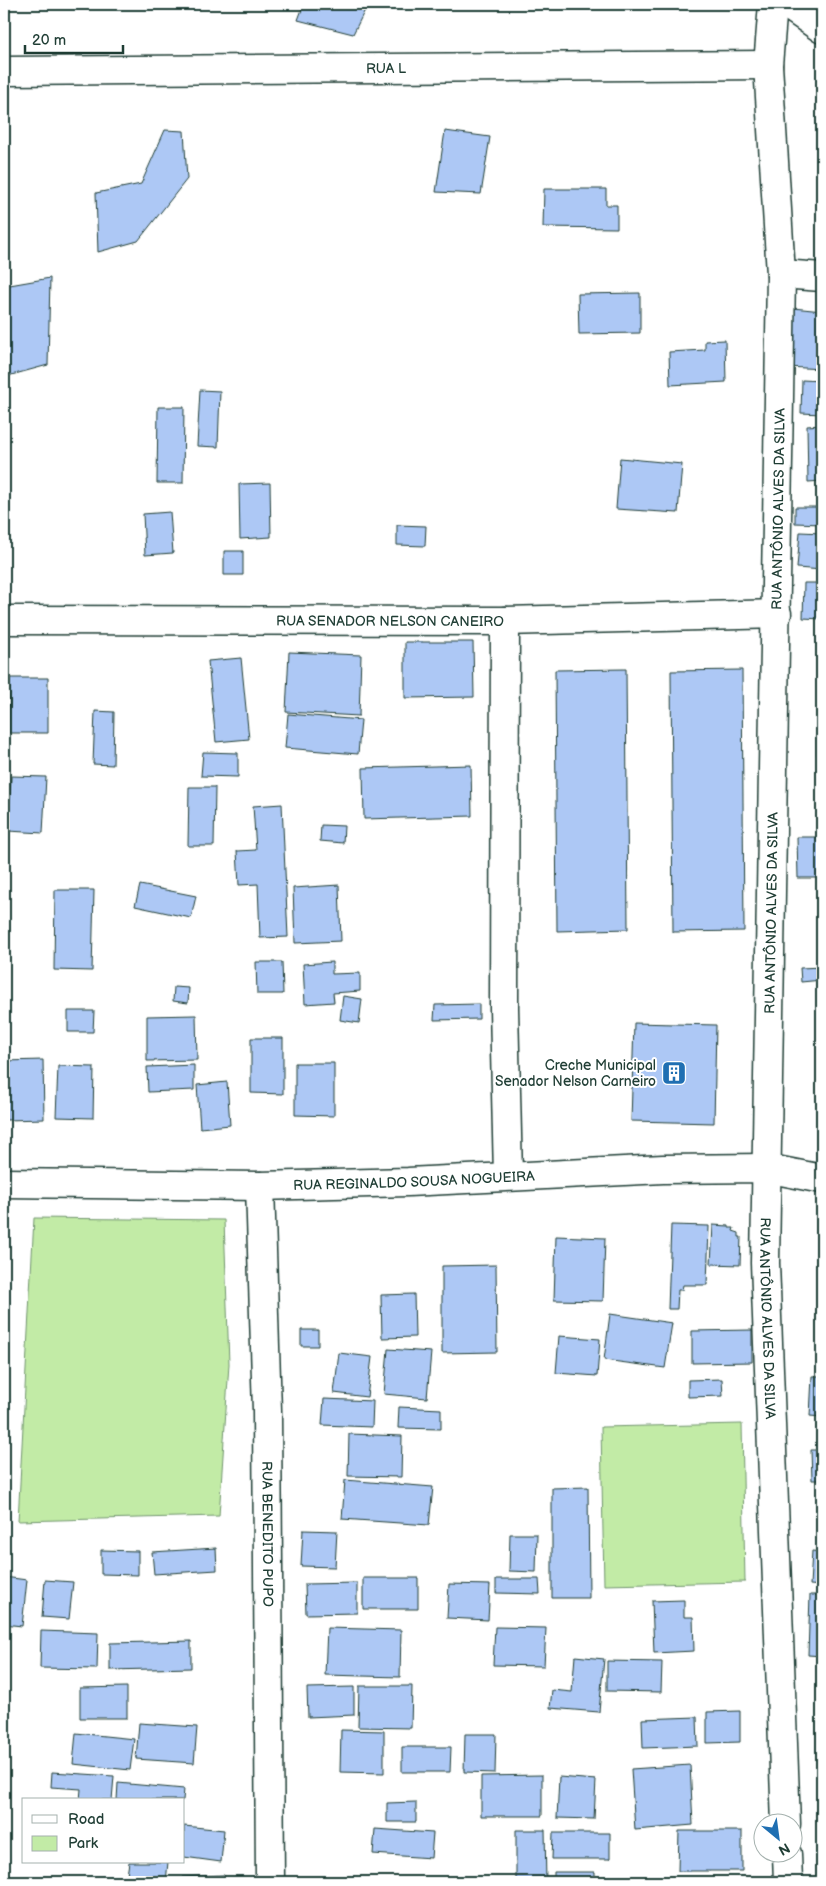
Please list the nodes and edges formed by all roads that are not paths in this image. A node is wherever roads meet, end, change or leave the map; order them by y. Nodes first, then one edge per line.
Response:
1 (773, 4) edge
2 (786, 4) edge
3 (822, 29) edge
4 (768, 65) junction
5 (4, 71) edge
6 (781, 274) junction
7 (822, 277) edge
8 (776, 614) junction
9 (4, 620) edge
10 (506, 620) junction
11 (766, 1168) junction
12 (508, 1176) junction
13 (822, 1179) edge
14 (4, 1183) edge
15 (260, 1186) junction
16 (786, 1814) edge
17 (787, 1864) edge
18 (270, 1882) edge
19 (788, 1882) edge

1 - 4 street, RUA ANTÔNIO ALVES DA SILVA
2 - 3 street
4 - 5 street, RUA L
4 - 6 street, RUA ANTÔNIO ALVES DA SILVA
6 - 7 street
6 - 8 street, RUA ANTÔNIO ALVES DA SILVA
8 - 10 street, RUA SENADOR NELSON CANEIRO
8 - 11 street, RUA ANTÔNIO ALVES DA SILVA
9 - 10 street, RUA SENADOR NELSON CANEIRO
10 - 12 street
11 - 12 street, RUA REGINALDO SOUSA NOGUEIRA
11 - 13 street, RUA REGINALDO SOUSA NOGUEIRA
11 - 16 street, RUA ANTÔNIO ALVES DA SILVA
12 - 15 street, RUA REGINALDO SOUSA NOGUEIRA
14 - 15 street, RUA REGINALDO SOUSA NOGUEIRA
15 - 18 street, RUA BENEDITO PUPO
17 - 19 street

